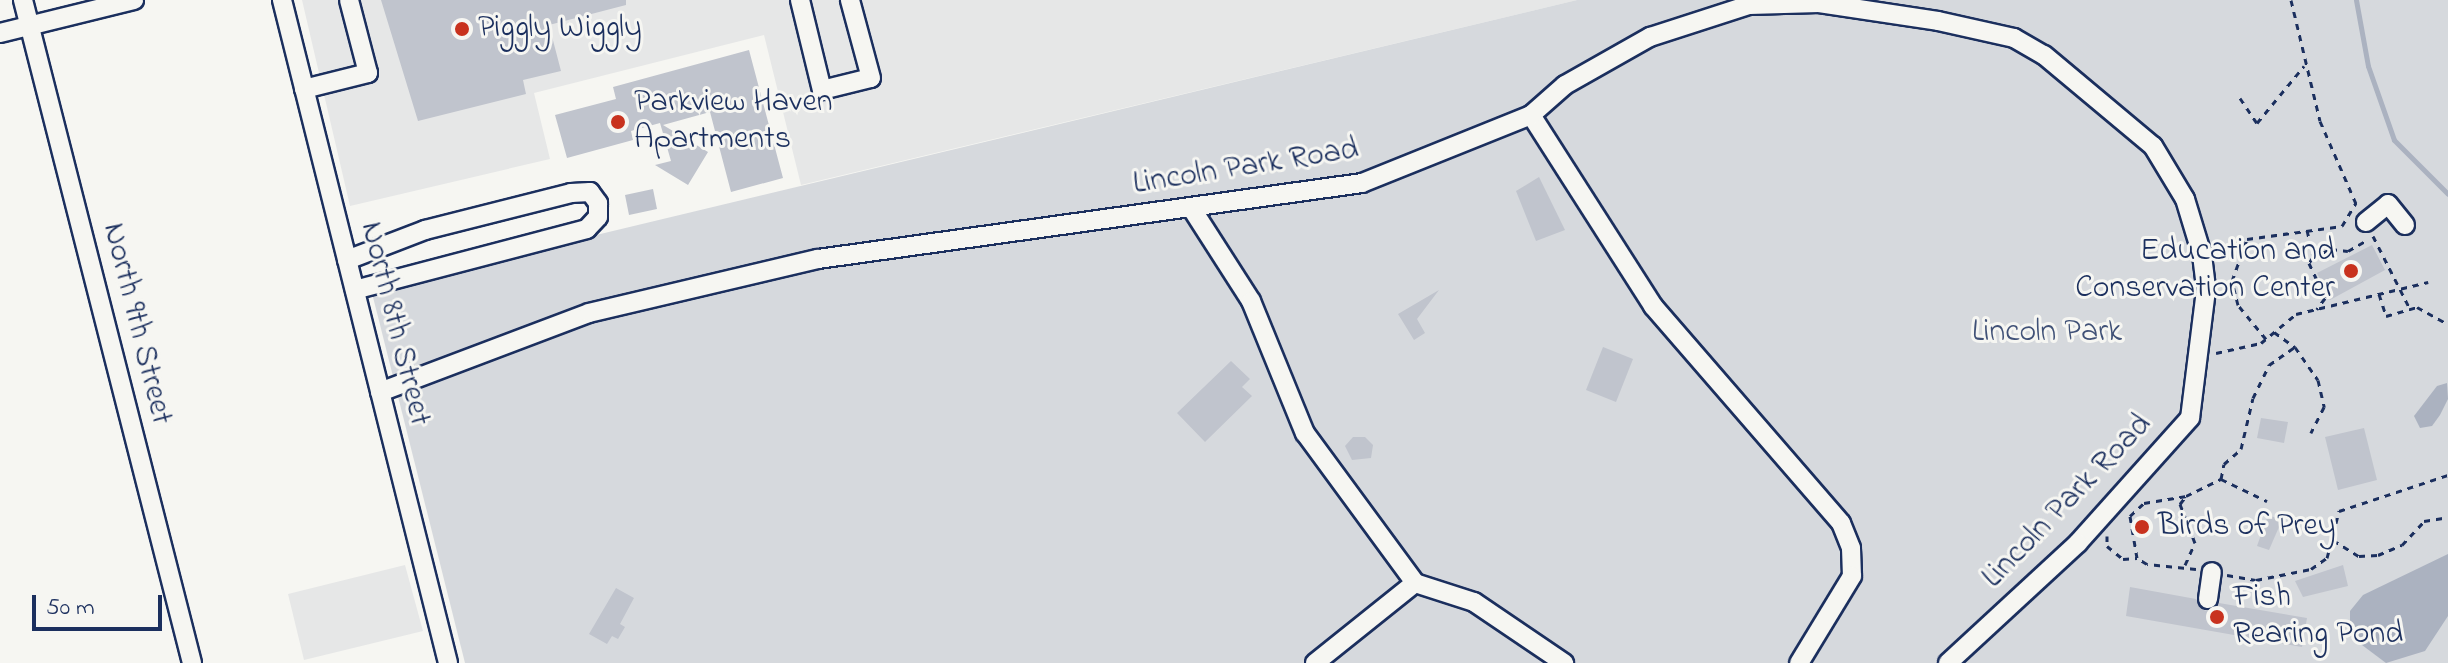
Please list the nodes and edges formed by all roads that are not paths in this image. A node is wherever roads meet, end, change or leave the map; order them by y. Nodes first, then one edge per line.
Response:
1 (23, 0) edge
2 (134, 0) edge
3 (282, 0) edge
4 (349, 0) edge
5 (800, 0) edge
6 (850, 0) edge
7 (30, 26) junction
8 (0, 33) edge
9 (304, 89) junction
10 (1531, 115) junction
11 (1192, 209) junction
12 (2405, 225) dead end
13 (2369, 229) road end
14 (347, 260) junction
15 (355, 290) junction
16 (380, 392) junction
17 (2212, 572) road end
18 (1415, 583) junction
19 (2208, 599) dead end
20 (192, 663) edge
21 (448, 663) edge
22 (1315, 663) edge
23 (1564, 663) edge
24 (1799, 663) edge
25 (1948, 663) edge

1 - 7 street, North 9th Street
2 - 7 street
3 - 9 street, North 8th Street
4 - 9 street
5 - 6 street
7 - 8 street
7 - 20 street, North 9th Street
9 - 14 street, North 8th Street
10 - 11 street, Lincoln Park Road
10 - 24 street
10 - 25 street, Lincoln Park Road
11 - 16 street, Lincoln Park Road
11 - 18 street
12 - 13 street
14 - 15 street, North 8th Street
14 - 15 street
15 - 16 street, North 8th Street
16 - 21 street, North 8th Street
17 - 19 street
18 - 22 street
18 - 23 street

